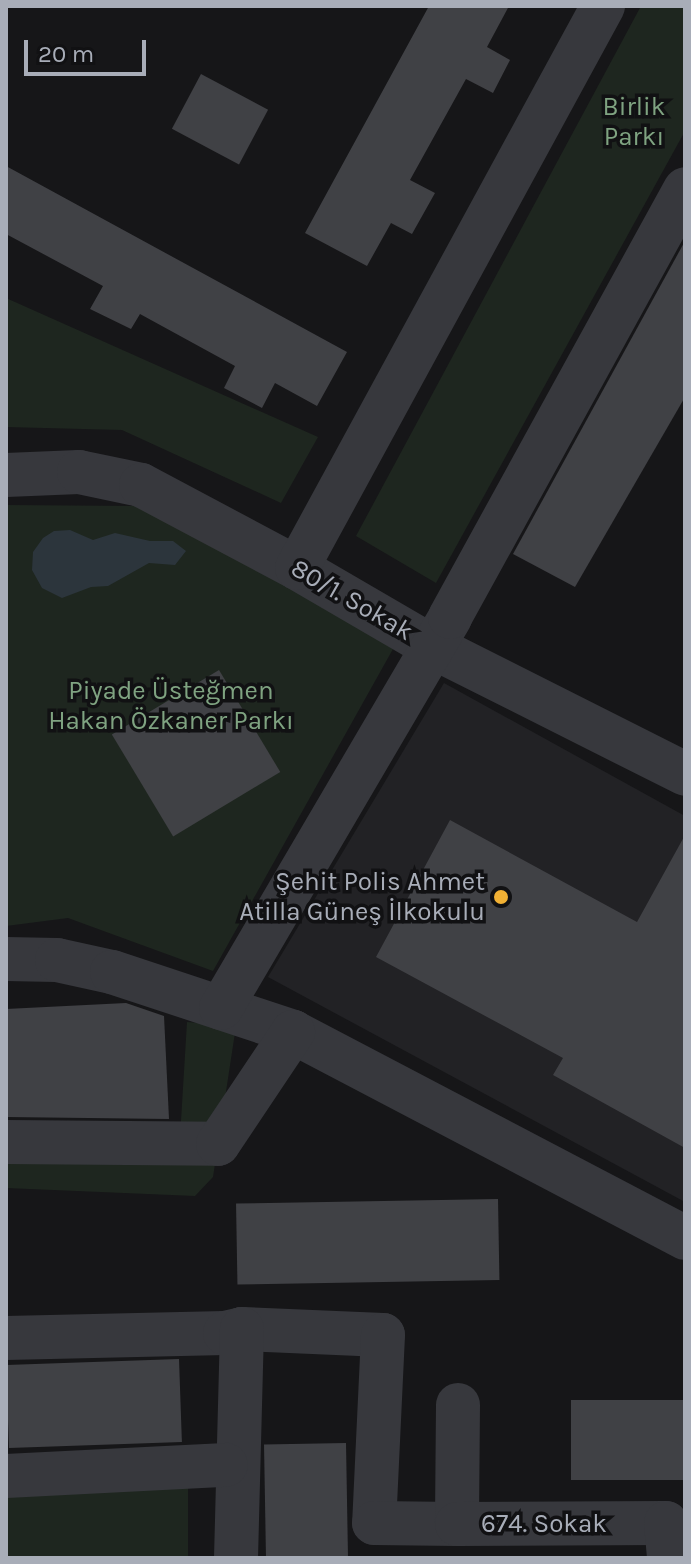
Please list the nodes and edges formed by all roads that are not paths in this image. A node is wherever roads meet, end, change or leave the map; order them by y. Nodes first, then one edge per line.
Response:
1 (603, 6) edge
2 (685, 189) edge
3 (6, 475) edge
4 (297, 568) junction
5 (433, 647) junction
6 (685, 774) edge
7 (6, 959) edge
8 (221, 1008) junction
9 (293, 1032) junction
10 (6, 1142) edge
11 (685, 1238) edge
12 (234, 1331) junction
13 (6, 1338) edge
14 (458, 1405) dead end
15 (226, 1465) junction
16 (6, 1476) edge
17 (457, 1524) junction
18 (227, 1558) edge
19 (236, 1558) edge
20 (669, 1558) edge

1 - 4 street
2 - 5 street
3 - 4 street, 80/1. Sokak
4 - 5 street, 80/1. Sokak
5 - 6 street, 80/1. Sokak
5 - 8 street
7 - 8 street
8 - 9 street
9 - 10 street
9 - 11 street
12 - 13 street
12 - 15 street
12 - 17 street
12 - 19 street
14 - 17 street, 674. Sokak
15 - 16 street
15 - 18 street
17 - 20 street, 674. Sokak

